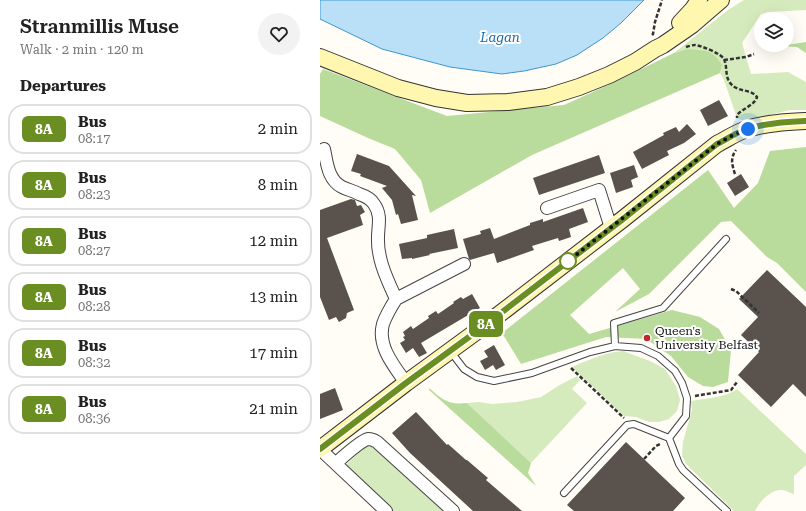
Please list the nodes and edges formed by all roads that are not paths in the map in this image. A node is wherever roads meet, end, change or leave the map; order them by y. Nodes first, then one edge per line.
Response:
1 (700, 0) edge
2 (721, 0) edge
3 (652, 44) junction
4 (320, 57) edge
5 (806, 121) edge
6 (324, 150) dead end
7 (547, 208) dead end
8 (611, 228) junction
9 (726, 239) dead end
10 (464, 264) dead end
11 (396, 299) junction
12 (615, 346) junction
13 (450, 351) junction
14 (406, 383) junction
15 (669, 438) junction
16 (320, 449) edge
17 (336, 463) junction
18 (564, 493) dead end
19 (386, 511) edge
20 (453, 511) edge
21 (727, 511) edge

1 - 3 street
2 - 3 street
3 - 4 street
5 - 8 street
6 - 11 street
7 - 8 street
8 - 13 street
9 - 12 lane
10 - 11 street
11 - 14 street
12 - 13 lane
12 - 15 lane
13 - 14 street
14 - 16 street
15 - 18 lane
15 - 21 lane
16 - 17 street
17 - 19 street
17 - 20 street

